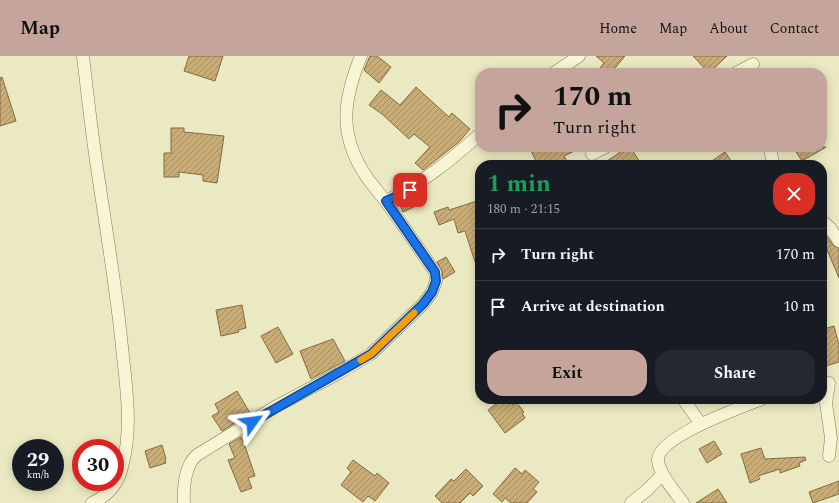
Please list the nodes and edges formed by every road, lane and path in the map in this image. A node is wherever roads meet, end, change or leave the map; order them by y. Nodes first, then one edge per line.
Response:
1 (82, 56) edge
2 (361, 56) edge
3 (579, 56) edge
4 (561, 68) edge
5 (475, 138) edge
6 (596, 152) edge
7 (592, 154) dead end
8 (386, 201) junction
9 (827, 225) edge
10 (839, 241) edge
11 (830, 382) edge
12 (827, 398) edge
13 (687, 404) edge
14 (746, 404) edge
15 (826, 404) edge
16 (701, 424) junction
17 (829, 456) dead end
18 (663, 474) junction
19 (92, 503) edge
20 (184, 503) edge
21 (631, 503) edge
22 (683, 503) edge

1 - 19 street
2 - 8 street
3 - 4 street
5 - 8 street
6 - 7 street
8 - 20 street
9 - 10 street
11 - 12 street
13 - 16 street
14 - 16 street
15 - 17 street
16 - 18 street
18 - 21 street
18 - 22 street

